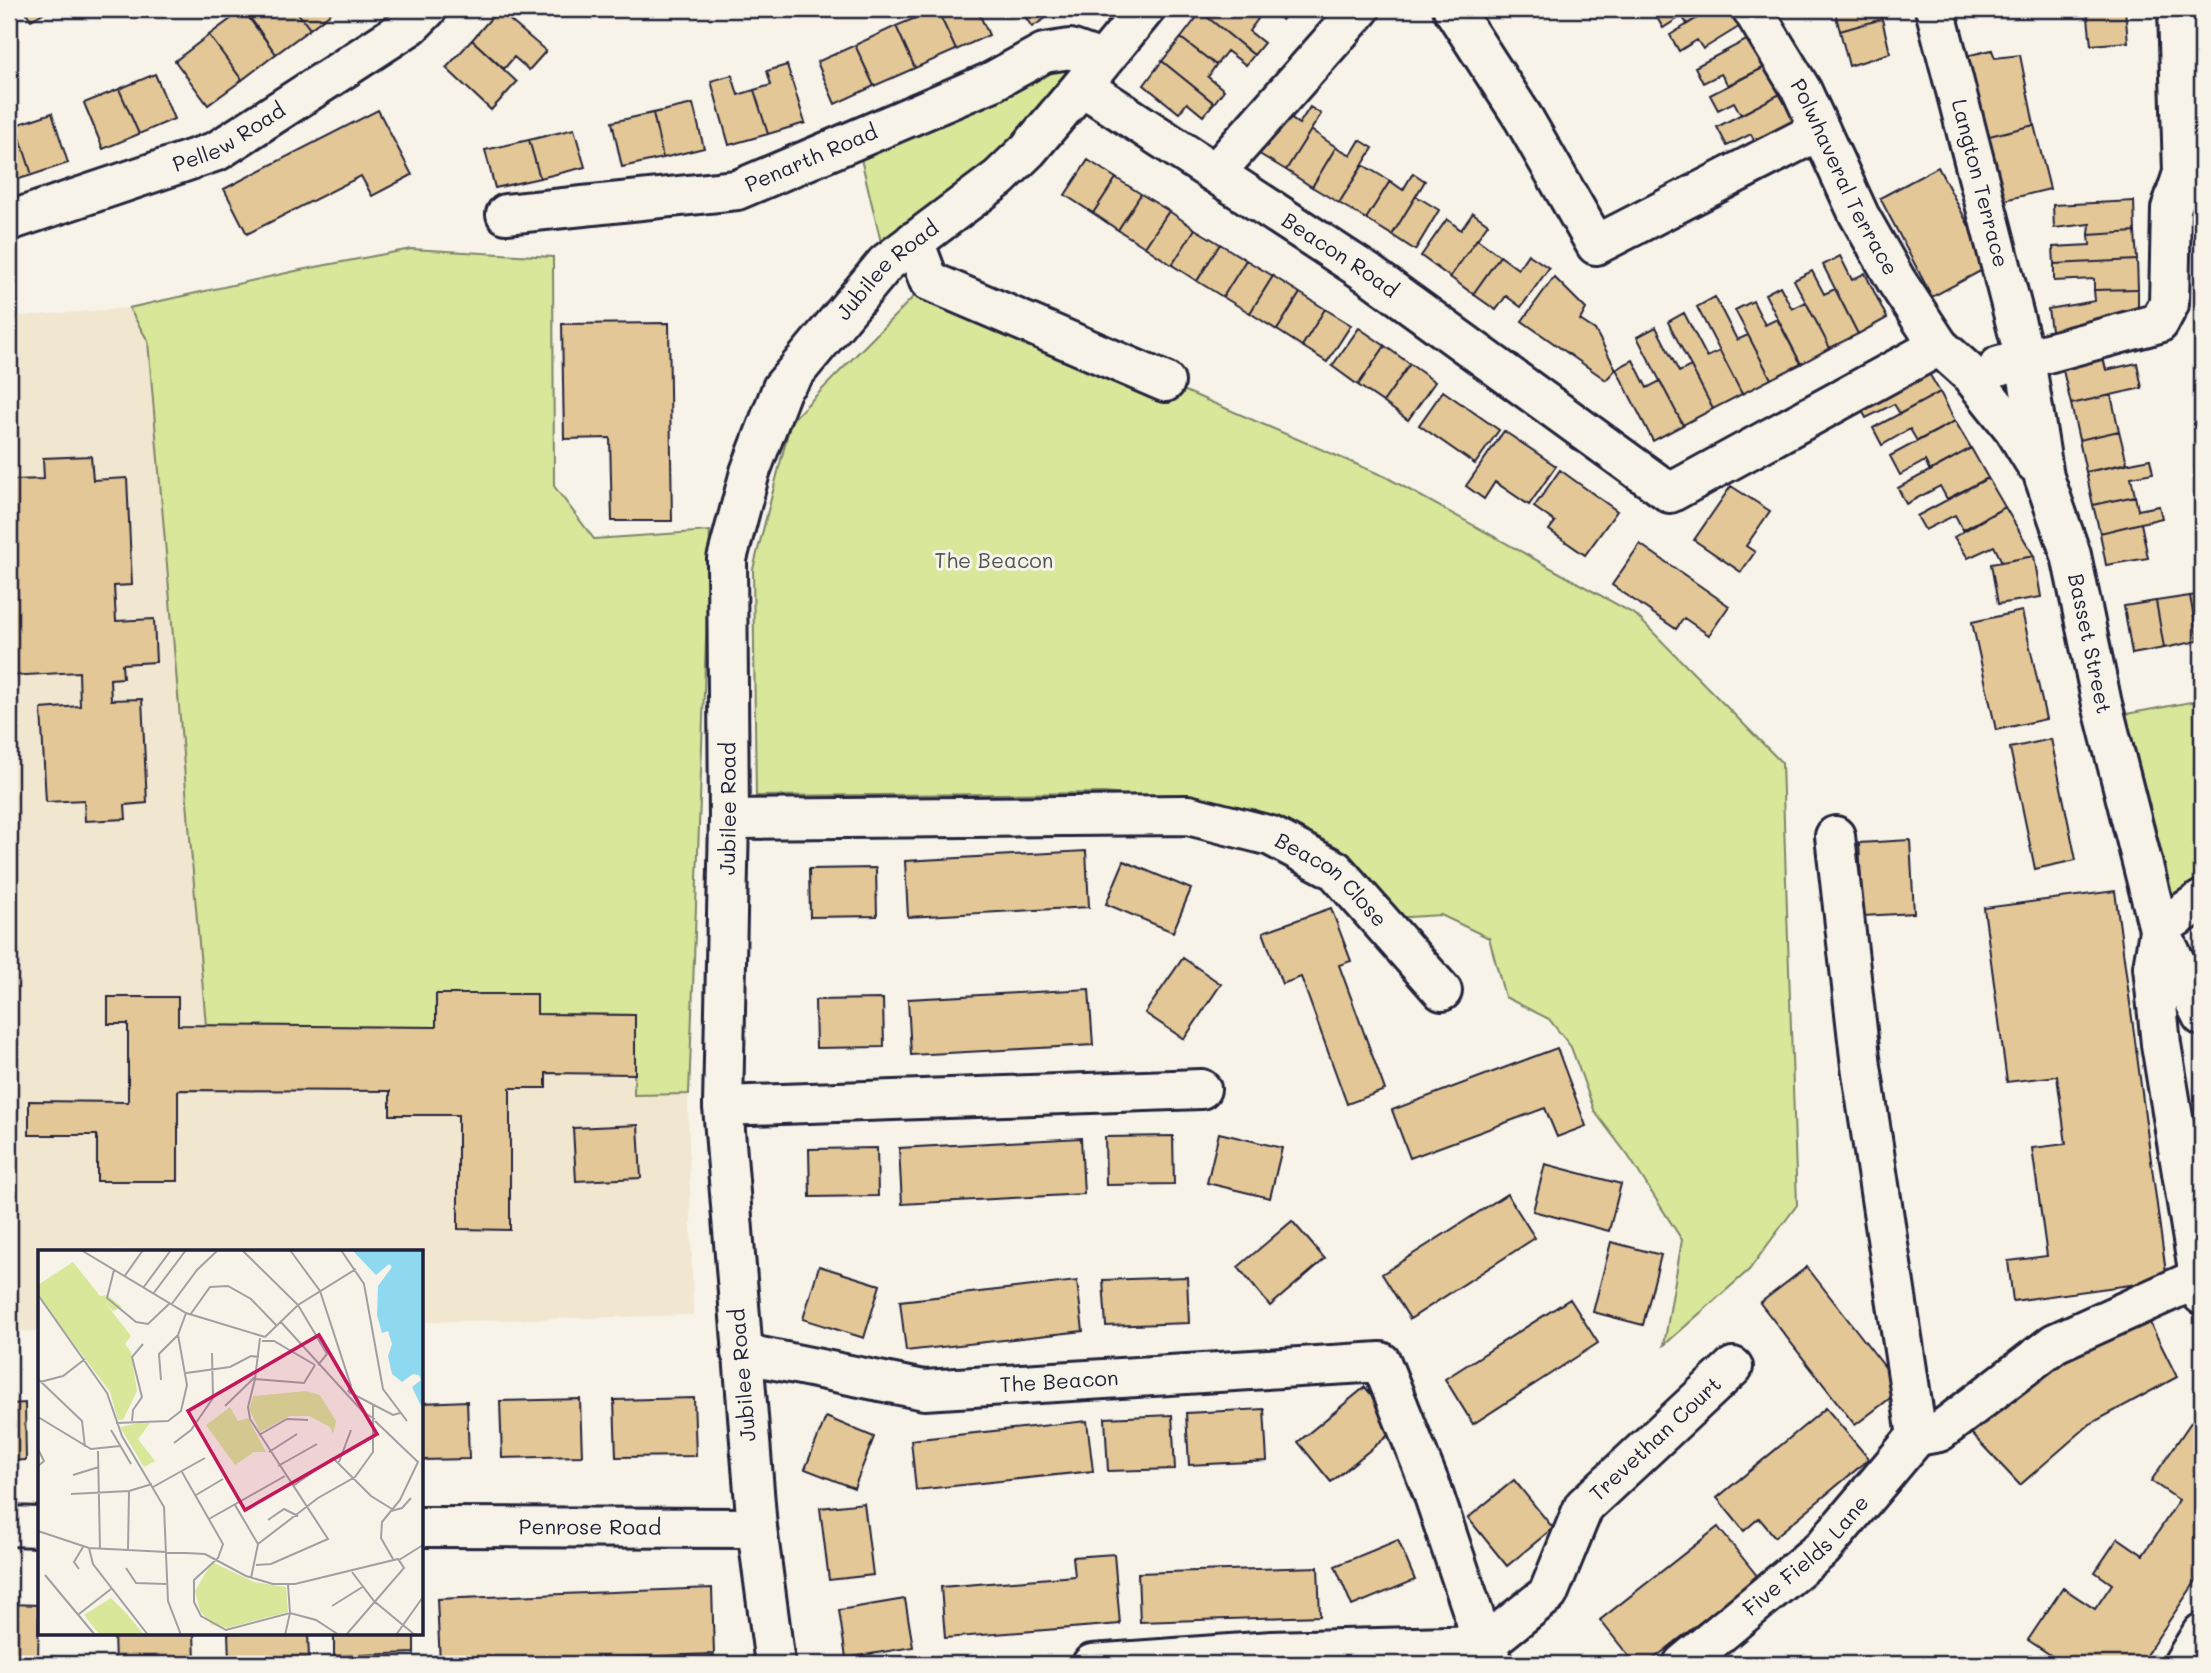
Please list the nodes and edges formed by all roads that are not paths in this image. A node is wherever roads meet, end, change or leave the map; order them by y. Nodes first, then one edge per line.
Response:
1 (427, 9) edge
2 (1145, 9) edge
3 (1360, 9) edge
4 (1453, 9) edge
5 (1752, 9) edge
6 (1935, 9) edge
7 (2178, 9) edge
8 (1091, 73) junction
9 (1820, 130) junction
10 (1215, 173) junction
11 (506, 214) dead end
12 (9, 221) edge
13 (914, 241) junction
14 (1939, 346) junction
15 (2025, 359) junction
16 (1970, 374) junction
17 (1164, 382) dead end
18 (2044, 477) junction
19 (729, 819) junction
20 (1835, 836) dead end
21 (2202, 900) edge
22 (2160, 929) junction
23 (1441, 991) dead end
24 (2202, 1016) edge
25 (1201, 1089) dead end
26 (723, 1106) junction
27 (2201, 1287) edge
28 (741, 1353) junction
29 (1733, 1367) dead end
30 (1917, 1436) junction
31 (9, 1527) edge
32 (38, 1527) edge
33 (424, 1527) edge
34 (757, 1528) junction
35 (2202, 1633) edge
36 (1489, 1655) edge
37 (775, 1664) edge
38 (1092, 1664) edge
39 (1683, 1664) edge
40 (2183, 1664) edge

1 - 12 street, Pellew Road
2 - 8 street
3 - 10 street
4 - 9 street
5 - 9 street, Polwhaveral Terrace
6 - 15 street, Langton Terrace
7 - 15 street
8 - 10 street, Beacon Road
8 - 11 street, Penarth Road
8 - 13 street, Jubilee Road
9 - 14 street, Polwhaveral Terrace
10 - 14 street, Beacon Road
13 - 17 street
13 - 19 street, Jubilee Road
14 - 16 street, Polwhaveral Terrace
15 - 16 street
15 - 18 street, Basset Street
16 - 18 street, Polwhaveral Terrace
18 - 22 street, Basset Street
19 - 23 street, Beacon Close
19 - 26 street, Jubilee Road
20 - 30 street
21 - 22 street
22 - 24 street
22 - 27 street
25 - 26 street
26 - 28 street, Jubilee Road
27 - 30 street
28 - 34 street, Jubilee Road
28 - 36 street, The Beacon
29 - 36 street, Trevethan Court
30 - 39 street, Five Fields Lane
31 - 32 street
33 - 34 street, Penrose Road
34 - 37 street, Jubilee Road
35 - 40 street
36 - 38 street

